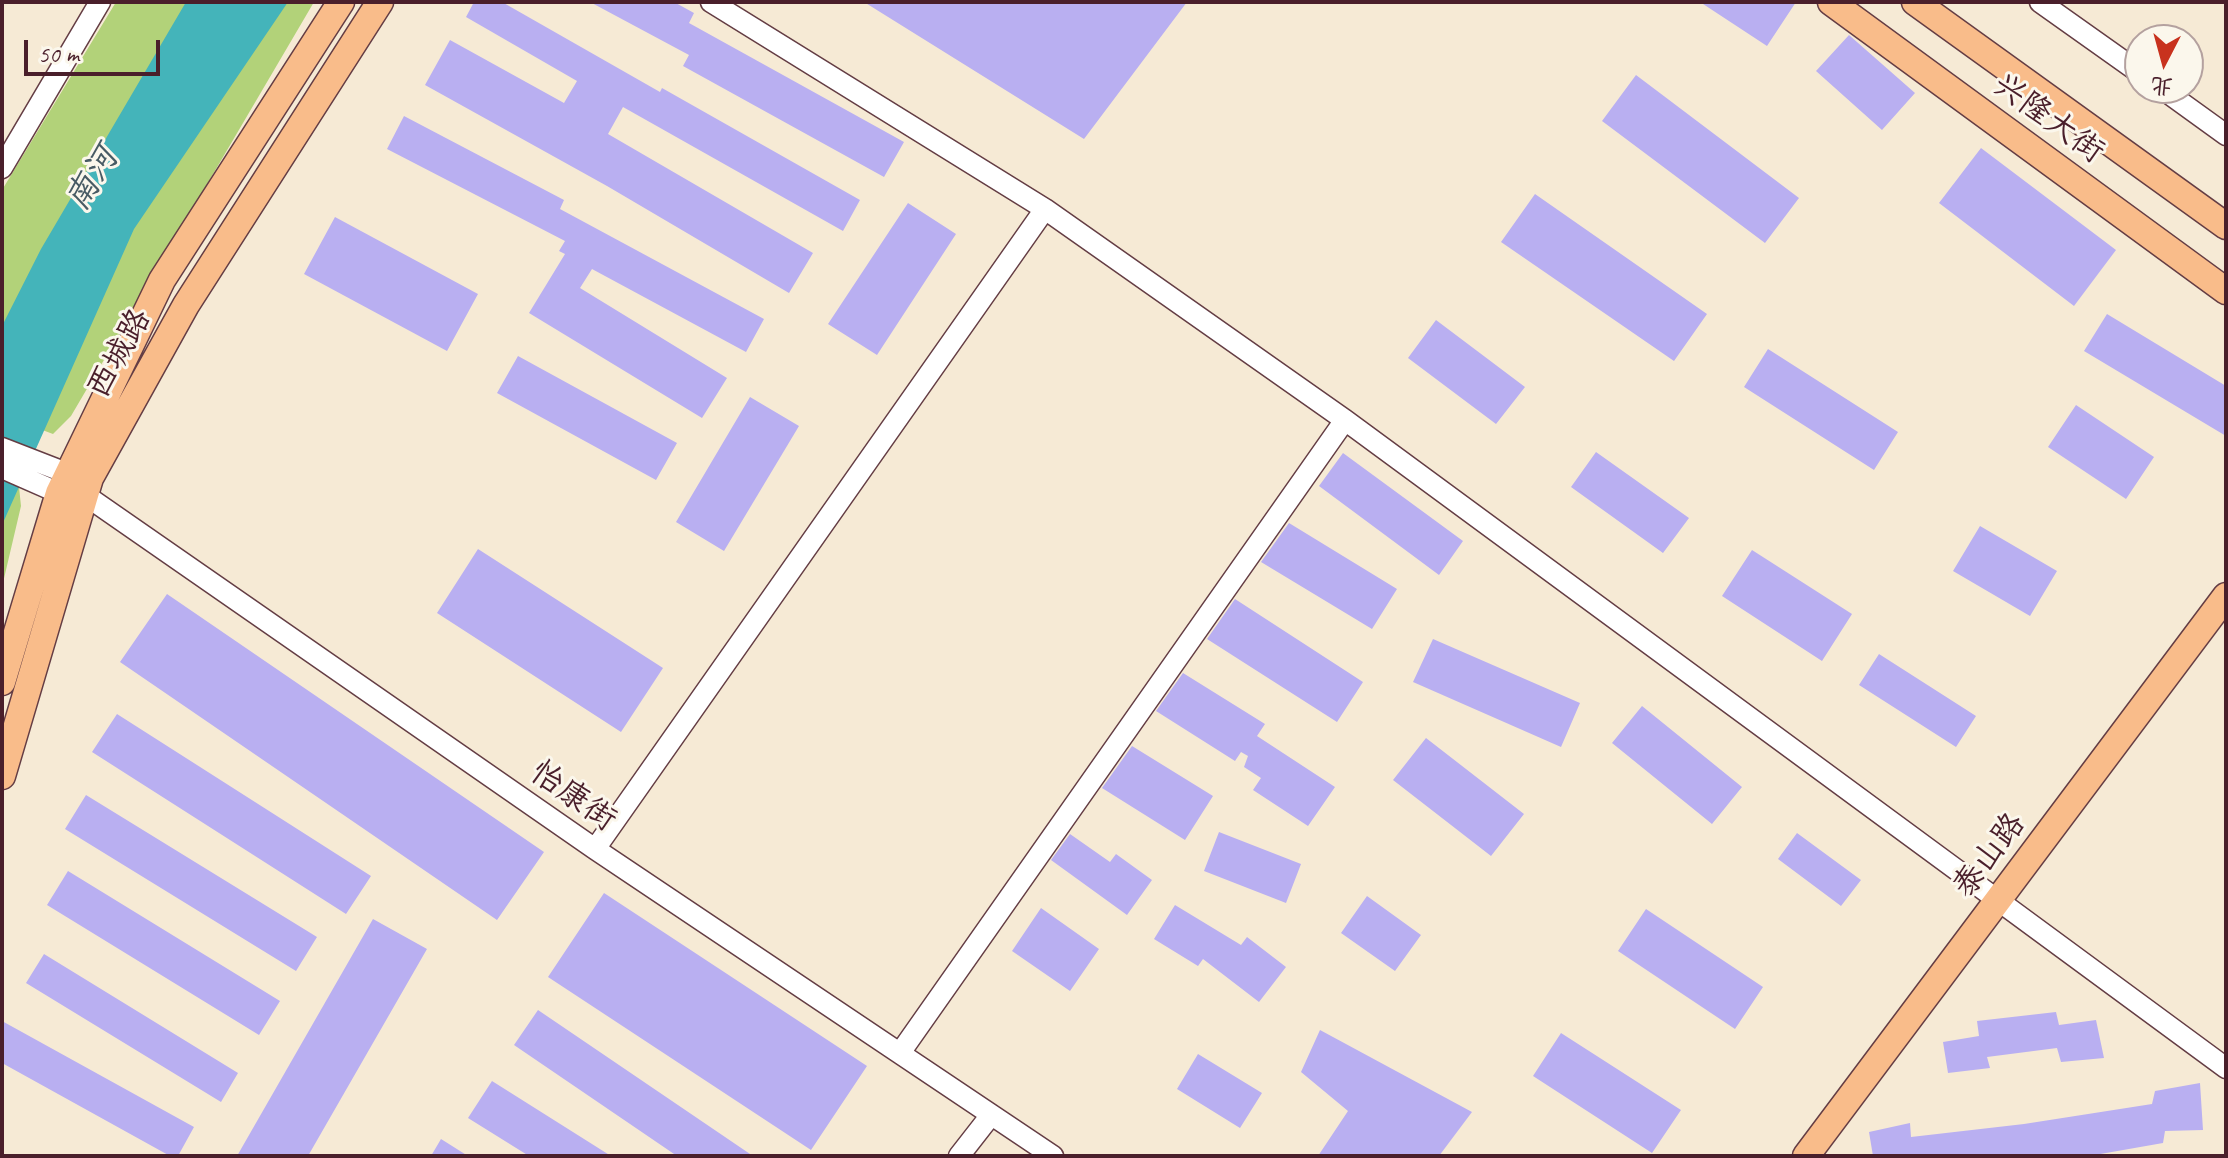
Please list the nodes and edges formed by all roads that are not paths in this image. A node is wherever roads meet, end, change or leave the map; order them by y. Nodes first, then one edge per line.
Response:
1 (100, 2) edge
2 (341, 2) edge
3 (380, 2) edge
4 (711, 2) edge
5 (1831, 2) edge
6 (1915, 2) edge
7 (2040, 2) edge
8 (2124, 62) edge
9 (2183, 104) edge
10 (2226, 135) edge
11 (2, 168) edge
12 (1045, 209) junction
13 (2226, 226) edge
14 (2226, 291) edge
15 (1345, 420) junction
16 (2, 448) edge
17 (2, 468) edge
18 (65, 482) junction
19 (2226, 596) edge
20 (2, 682) edge
21 (2, 776) edge
22 (595, 849) junction
23 (1998, 902) junction
24 (900, 1053) junction
25 (2226, 1068) edge
26 (991, 1115) junction
27 (959, 1156) edge
28 (1053, 1156) edge
29 (1806, 1156) edge

1 - 11 street
2 - 18 main road, 西城路
3 - 18 main road, 西城路
4 - 12 street
5 - 14 main road, 兴隆大街
6 - 13 main road, 兴隆大街
7 - 8 street
9 - 10 street
12 - 15 street
12 - 22 street
15 - 23 street
15 - 24 street
16 - 18 street
17 - 18 street
18 - 20 main road, 西城路
18 - 21 main road, 西城路
18 - 22 street, 怡康街
19 - 23 main road, 泰山路
22 - 24 street, 怡康街
23 - 25 street
23 - 29 main road, 泰山路
24 - 26 street, 怡康街
26 - 27 street
26 - 28 street, 怡康街

